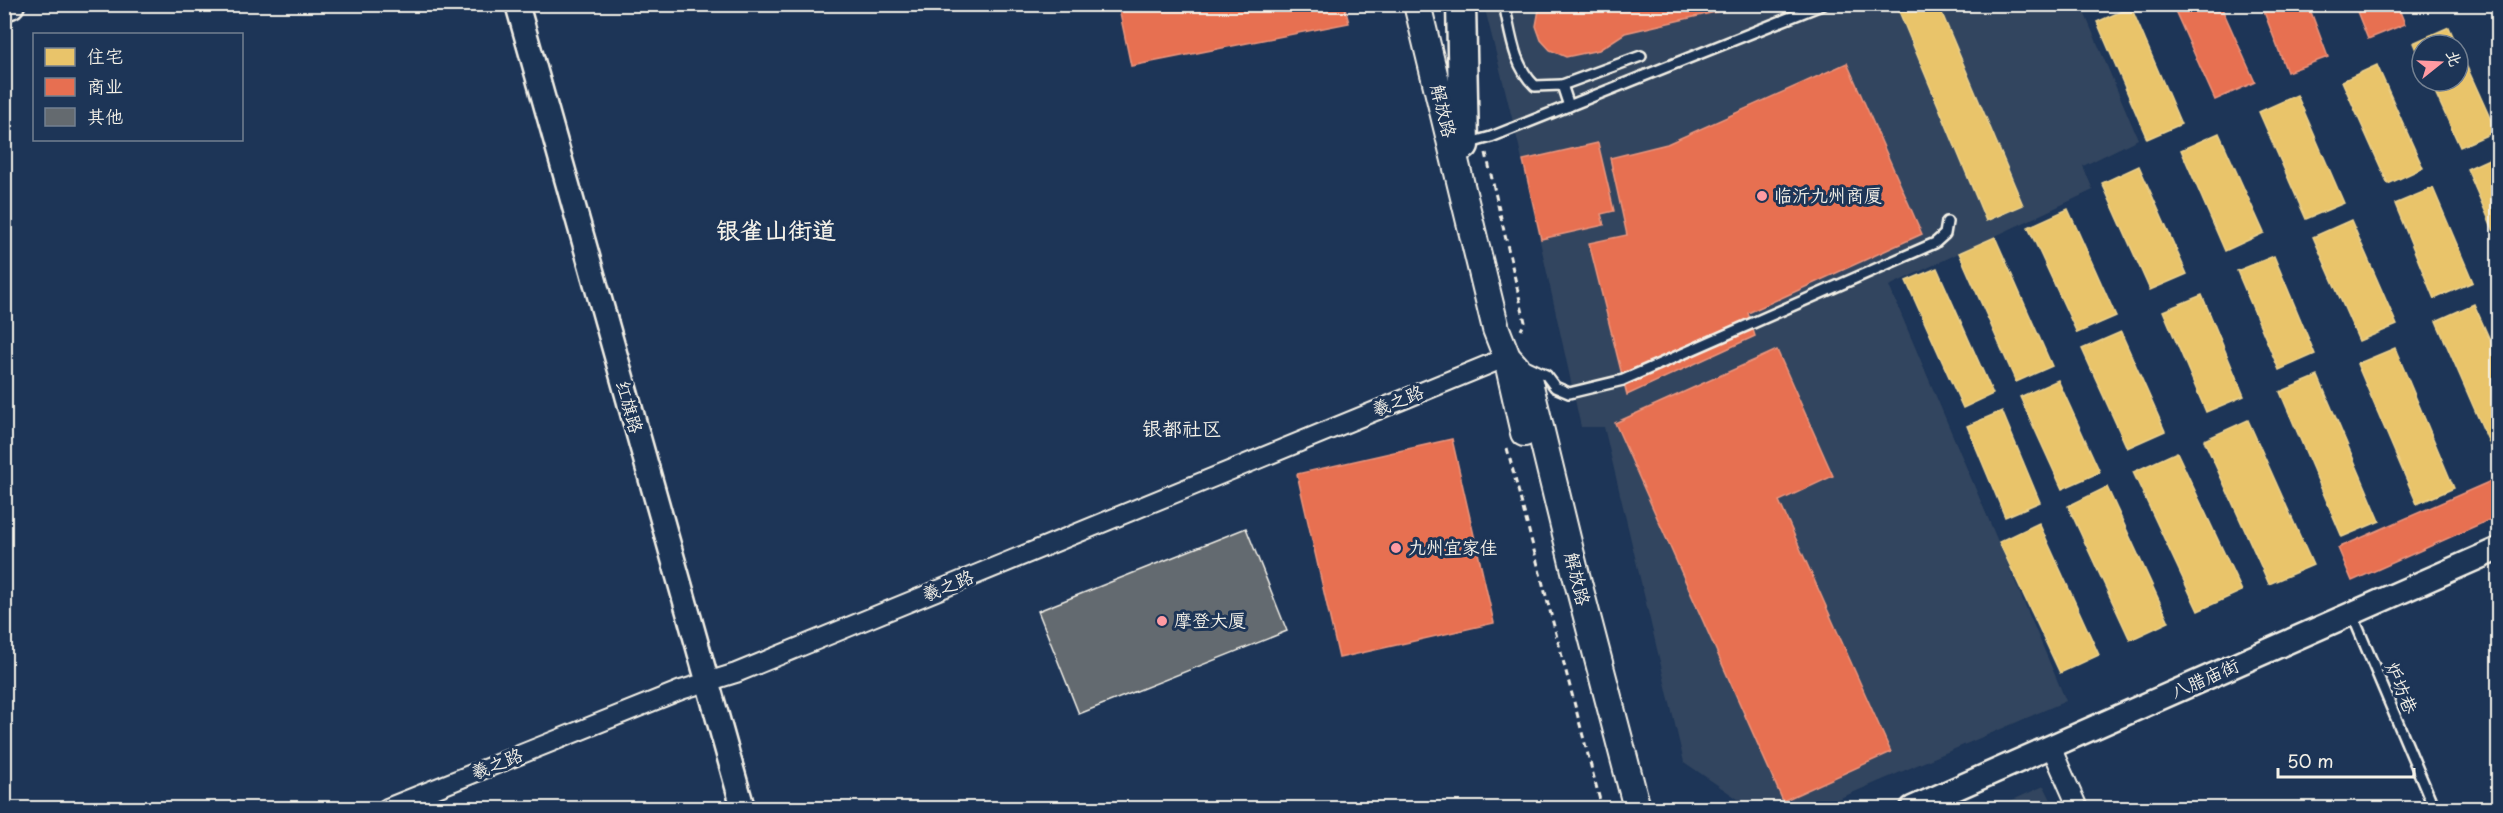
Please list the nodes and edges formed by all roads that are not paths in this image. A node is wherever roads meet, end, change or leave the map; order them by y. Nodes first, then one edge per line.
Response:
1 (10, 4) edge
2 (518, 4) edge
3 (1417, 4) edge
4 (1431, 4) edge
5 (1461, 4) edge
6 (1504, 4) edge
7 (1824, 4) edge
8 (4, 6) edge
9 (1641, 56) dead end
10 (1562, 85) junction
11 (1569, 106) junction
12 (1474, 142) junction
13 (1947, 222) dead end
14 (1507, 357) junction
15 (2499, 549) edge
16 (2352, 614) junction
17 (706, 681) junction
18 (2050, 747) junction
19 (387, 808) edge
20 (743, 808) edge
21 (1620, 808) edge
22 (1637, 808) edge
23 (1912, 808) edge
24 (2078, 808) edge
25 (2434, 808) edge

1 - 8 main road
2 - 17 street, 红旗路
3 - 14 main road, 解放路
4 - 12 main road, 解放路
5 - 12 main road
6 - 10 lane
7 - 11 lane
9 - 10 lane
10 - 11 lane
11 - 12 lane
12 - 14 main road, 解放路
13 - 14 lane
14 - 17 street, 羲之路
14 - 21 main road, 解放路
14 - 22 main road, 解放路
15 - 16 street, 八腊庙街
16 - 18 street, 八腊庙街
16 - 25 lane, 炉坊巷
17 - 19 street, 羲之路
17 - 20 street, 红旗路
18 - 23 street, 八腊庙街
18 - 24 street

